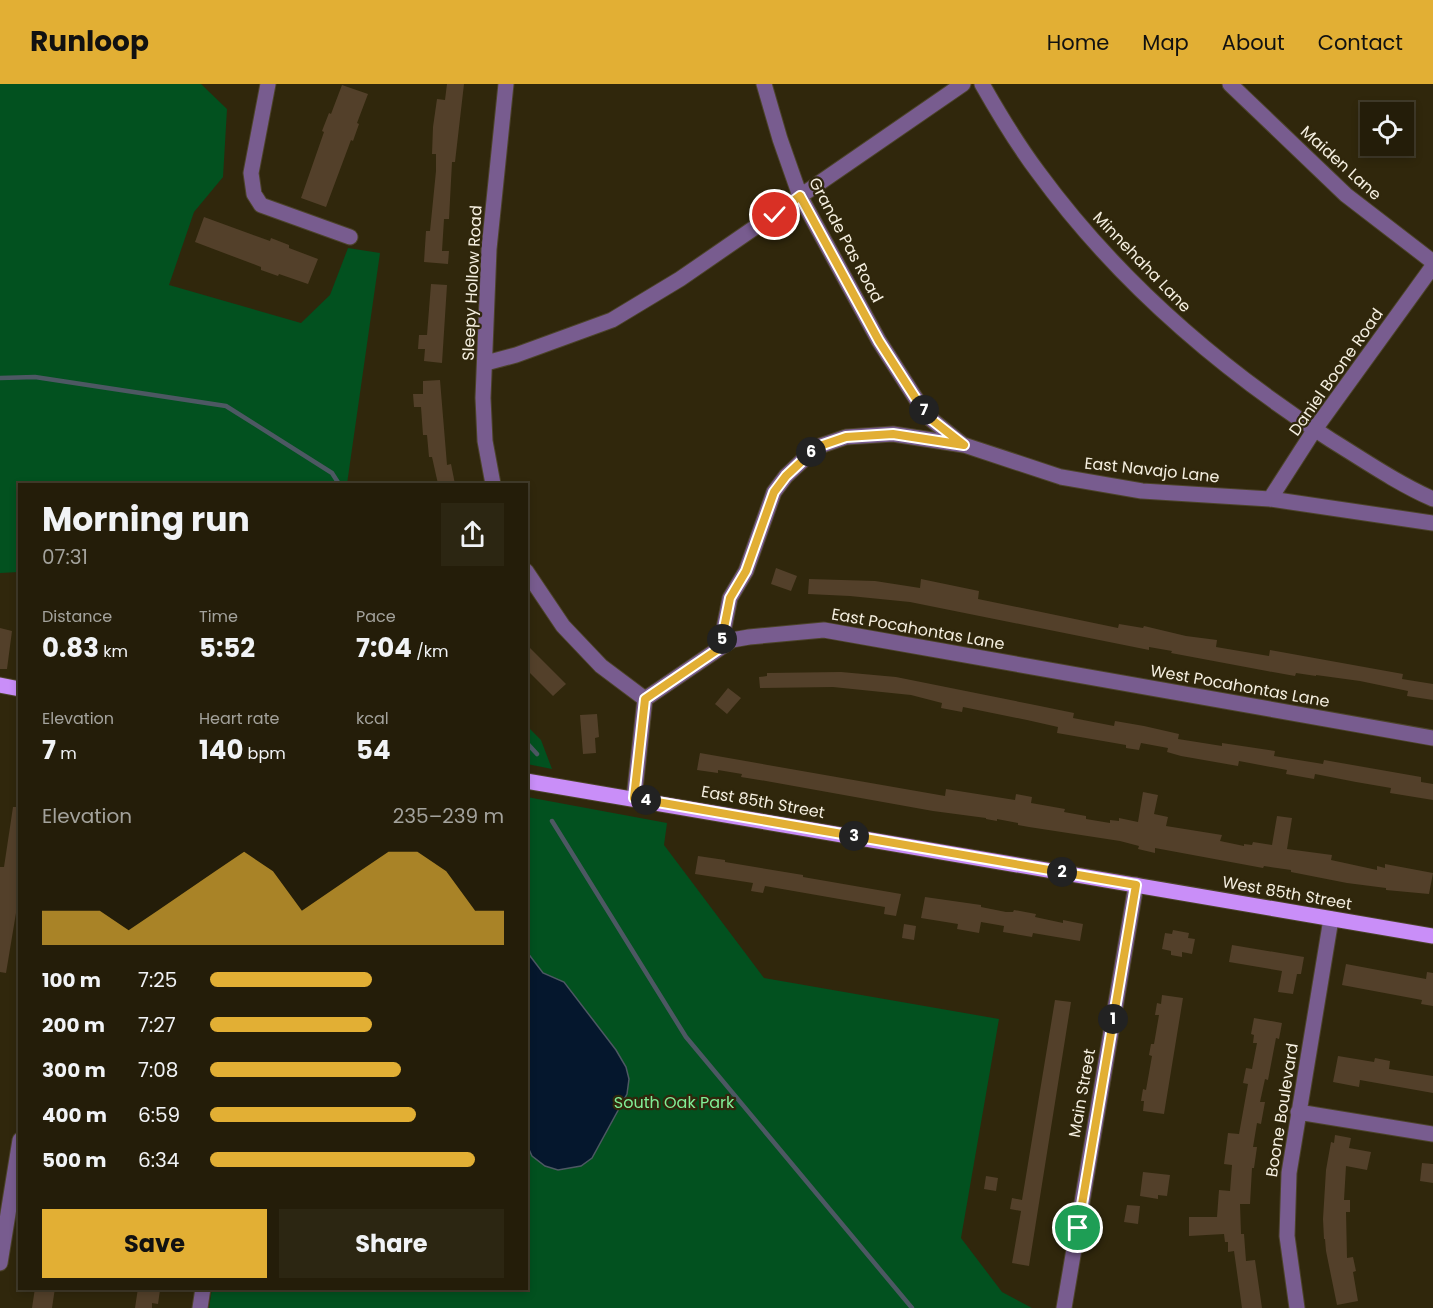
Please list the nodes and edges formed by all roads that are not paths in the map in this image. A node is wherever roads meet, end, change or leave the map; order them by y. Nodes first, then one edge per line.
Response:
1 (268, 84) edge
2 (506, 84) edge
3 (764, 84) edge
4 (963, 84) edge
5 (982, 84) edge
6 (1230, 84) edge
7 (800, 196) junction
8 (350, 237) dead end
9 (1433, 264) edge
10 (486, 363) junction
11 (900, 373) joint
12 (1315, 429) junction
13 (964, 445) junction
14 (493, 483) edge
15 (1270, 499) junction
16 (1433, 499) edge
17 (1433, 523) edge
18 (528, 574) edge
19 (720, 648) junction
20 (1041, 669) joint
21 (0, 686) edge
22 (18, 689) edge
23 (645, 699) junction
24 (1433, 738) edge
25 (528, 781) edge
26 (634, 798) junction
27 (1136, 885) junction
28 (1331, 919) junction
29 (1433, 936) edge
30 (1298, 1112) junction
31 (1433, 1134) edge
32 (18, 1152) edge
33 (0, 1263) edge
34 (203, 1290) edge
35 (200, 1308) edge
36 (1064, 1308) edge
37 (1297, 1308) edge

1 - 8 street
2 - 10 street, Sleepy Hollow Road
3 - 7 street, Grande Pas Road
4 - 7 street
5 - 12 street, Minnehaha Lane
6 - 9 street, Maiden Lane
7 - 10 street
7 - 11 street, Grande Pas Road
9 - 12 street, Daniel Boone Road
10 - 14 street, Sleepy Hollow Road
11 - 13 street, East Navajo Lane
12 - 15 street, Daniel Boone Road
12 - 16 street, Minnehaha Lane
13 - 15 street, East Navajo Lane
13 - 19 street, East Navajo Lane
15 - 17 street, East Navajo Lane
18 - 23 street
19 - 20 street, East Pocahontas Lane
19 - 23 street
20 - 24 street, West Pocahontas Lane
21 - 22 main road
23 - 26 street
25 - 26 main road, East 85th Street
26 - 27 main road, East 85th Street
27 - 28 main road, West 85th Street
27 - 36 street, Main Street
28 - 29 main road, West 85th Street
28 - 30 street, Boone Boulevard
30 - 31 street
30 - 37 street, Boone Boulevard
32 - 33 street
34 - 35 street

